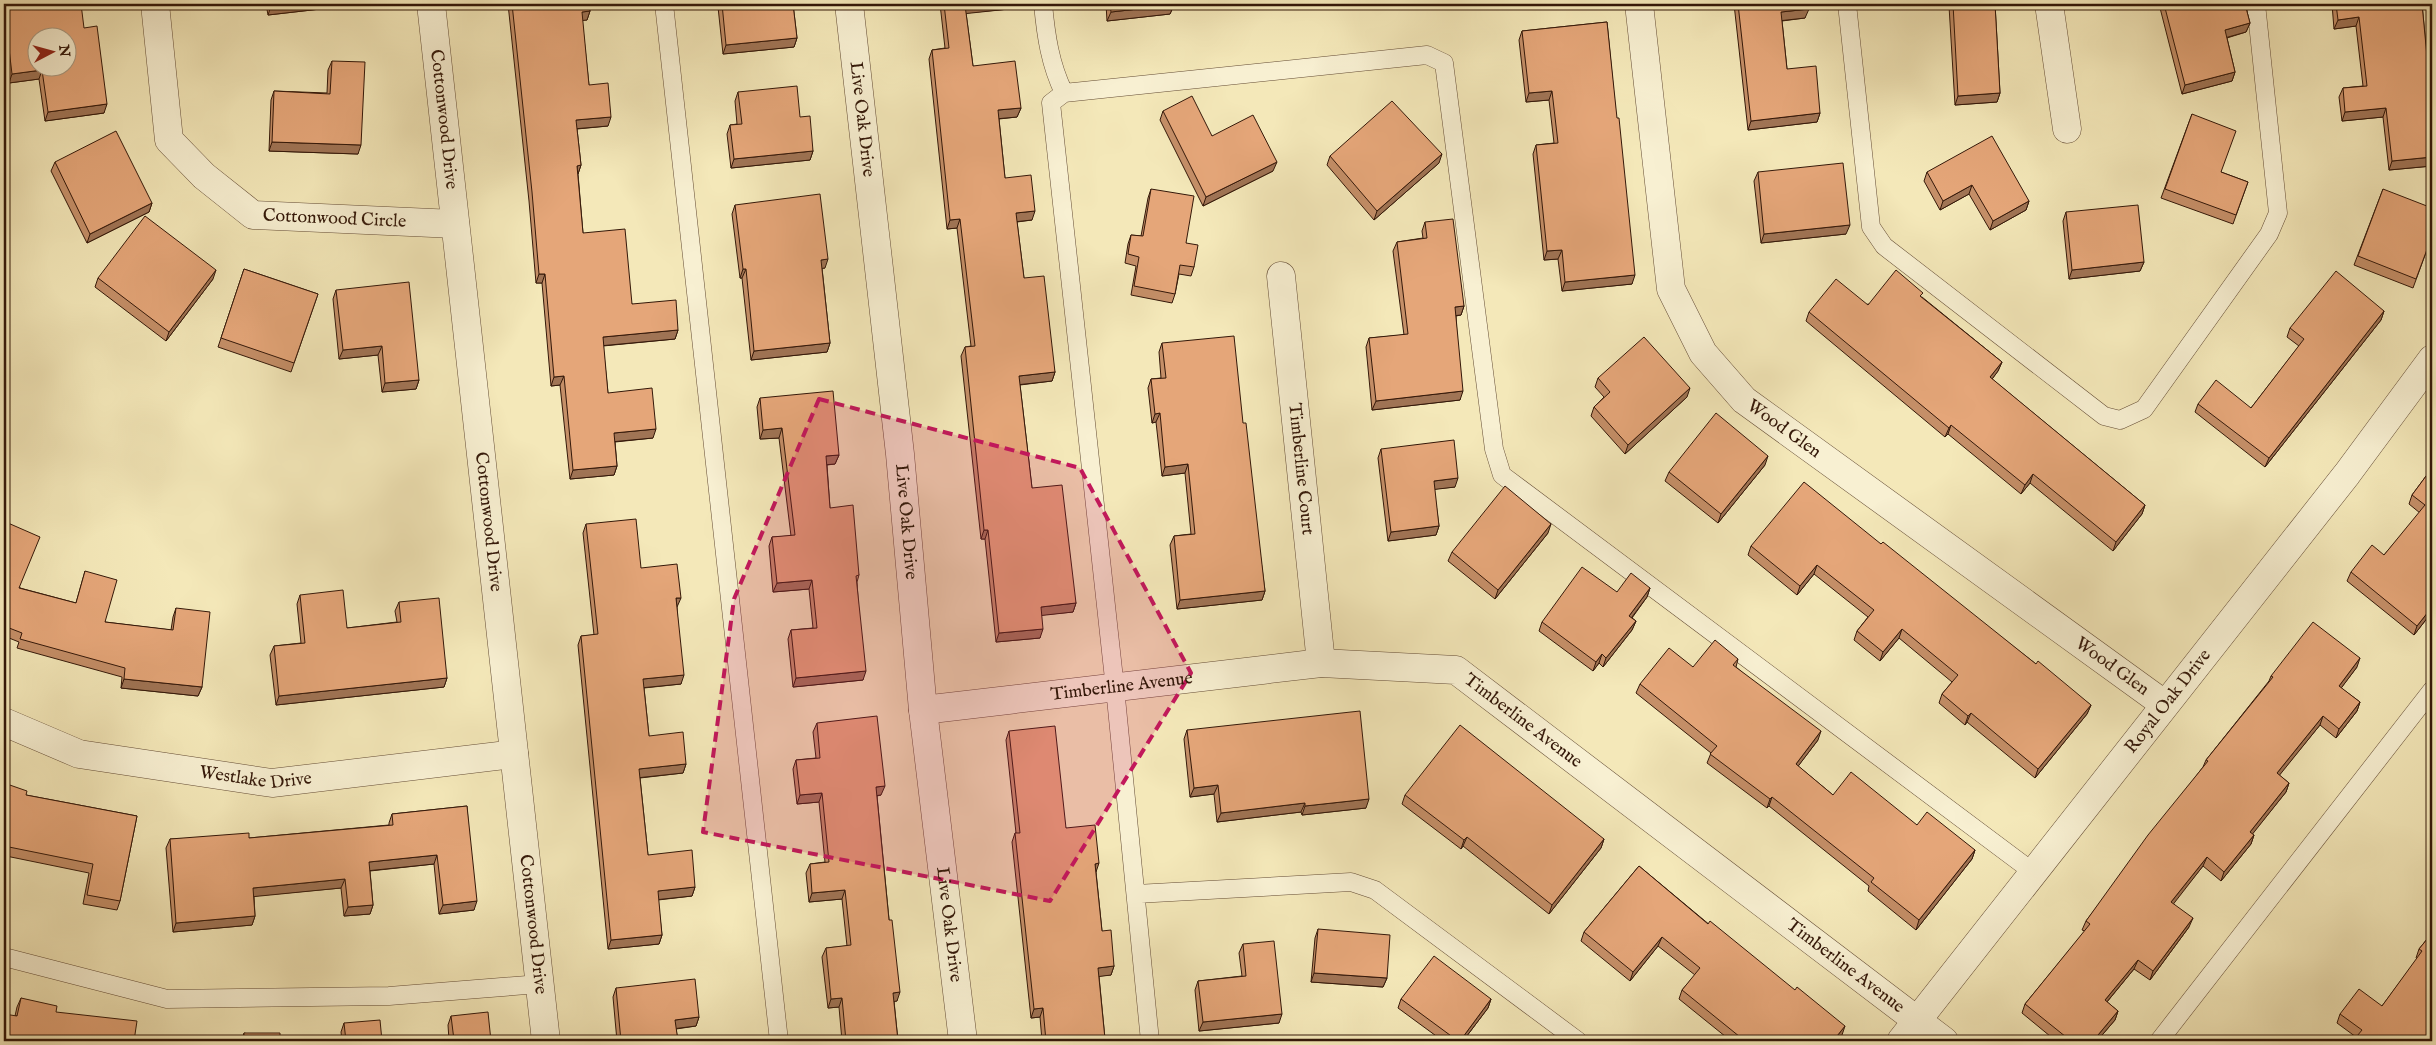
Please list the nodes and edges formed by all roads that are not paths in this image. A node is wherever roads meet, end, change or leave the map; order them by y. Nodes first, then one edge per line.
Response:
1 (155, 4) edge
2 (430, 4) edge
3 (664, 4) edge
4 (849, 4) edge
5 (1043, 4) edge
6 (1639, 4) edge
7 (1847, 4) edge
8 (2049, 4) edge
9 (2256, 4) edge
10 (1064, 93) junction
11 (2067, 129) dead end
12 (455, 224) junction
13 (1281, 276) dead end
14 (2432, 359) edge
15 (1321, 663) junction
16 (1115, 688) junction
17 (2432, 690) edge
18 (2164, 704) junction
19 (923, 710) junction
20 (4, 722) edge
21 (514, 754) junction
22 (2032, 872) junction
23 (1136, 894) junction
24 (4, 957) edge
25 (540, 984) junction
26 (1917, 1019) junction
27 (546, 1041) edge
28 (779, 1041) edge
29 (963, 1041) edge
30 (1150, 1041) edge
31 (1578, 1041) edge
32 (1901, 1041) edge
33 (1944, 1041) edge
34 (2159, 1041) edge

1 - 12 street, Cottonwood Circle
2 - 12 street, Cottonwood Drive
3 - 28 lane
4 - 19 street, Live Oak Drive
5 - 10 lane
6 - 18 street, Wood Glen
7 - 9 lane
8 - 11 street
10 - 16 lane
10 - 22 lane
12 - 21 street, Cottonwood Drive
13 - 15 street, Timberline Court
14 - 18 street, Royal Oak Drive
15 - 16 street, Timberline Avenue
15 - 26 street, Timberline Avenue
16 - 19 street, Timberline Avenue
16 - 23 lane
17 - 34 lane
18 - 22 street, Royal Oak Drive
19 - 29 street, Live Oak Drive
20 - 21 street, Westlake Drive
21 - 25 street, Cottonwood Drive
22 - 26 street, Royal Oak Drive
23 - 30 lane
23 - 31 lane
24 - 25 lane
25 - 27 street, Cottonwood Drive
26 - 32 street, Royal Oak Drive
26 - 33 street, Timberline Avenue

